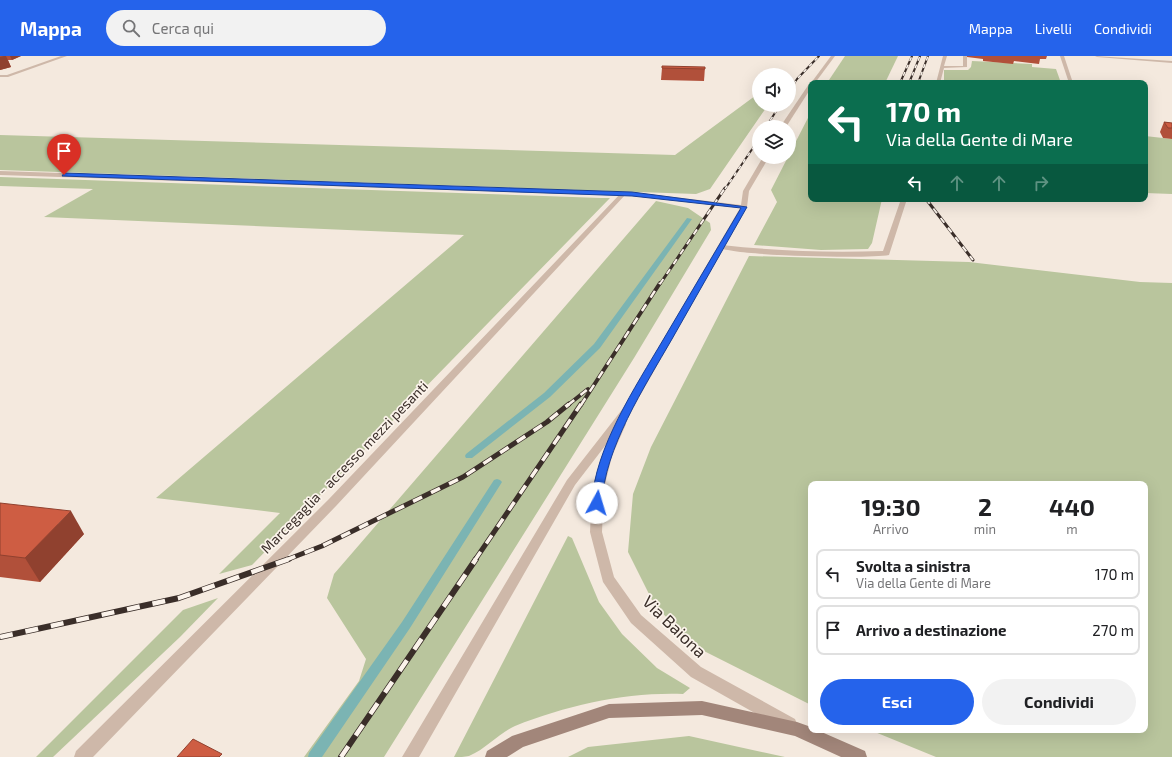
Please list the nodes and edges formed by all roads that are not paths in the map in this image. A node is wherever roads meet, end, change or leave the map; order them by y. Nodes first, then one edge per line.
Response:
1 (65, 56) edge
2 (833, 56) edge
3 (945, 56) edge
4 (965, 56) edge
5 (1062, 56) edge
6 (1097, 56) edge
7 (1172, 62) edge
8 (943, 67) junction
9 (0, 76) edge
10 (815, 80) edge
11 (939, 80) edge
12 (1070, 80) edge
13 (808, 90) edge
14 (788, 120) edge
15 (762, 164) edge
16 (0, 173) edge
17 (623, 194) junction
18 (903, 202) edge
19 (744, 207) junction
20 (722, 247) junction
21 (628, 408) junction
22 (797, 729) junction
23 (82, 757) edge
24 (410, 757) edge
25 (493, 757) edge
26 (860, 757) edge

1 - 9 street
2 - 10 street
3 - 8 street
4 - 8 street
5 - 12 street
6 - 7 street
8 - 11 street
13 - 14 street
15 - 19 street, Via Baiona
16 - 17 street
17 - 19 street
17 - 23 street, Marcegaglia - accesso mezzi pesanti
18 - 20 street
19 - 20 street, Via Baiona
20 - 21 street, Via Baiona
21 - 22 street, Via Baiona
21 - 24 street, Via Baiona
22 - 25 main road
22 - 26 main road

